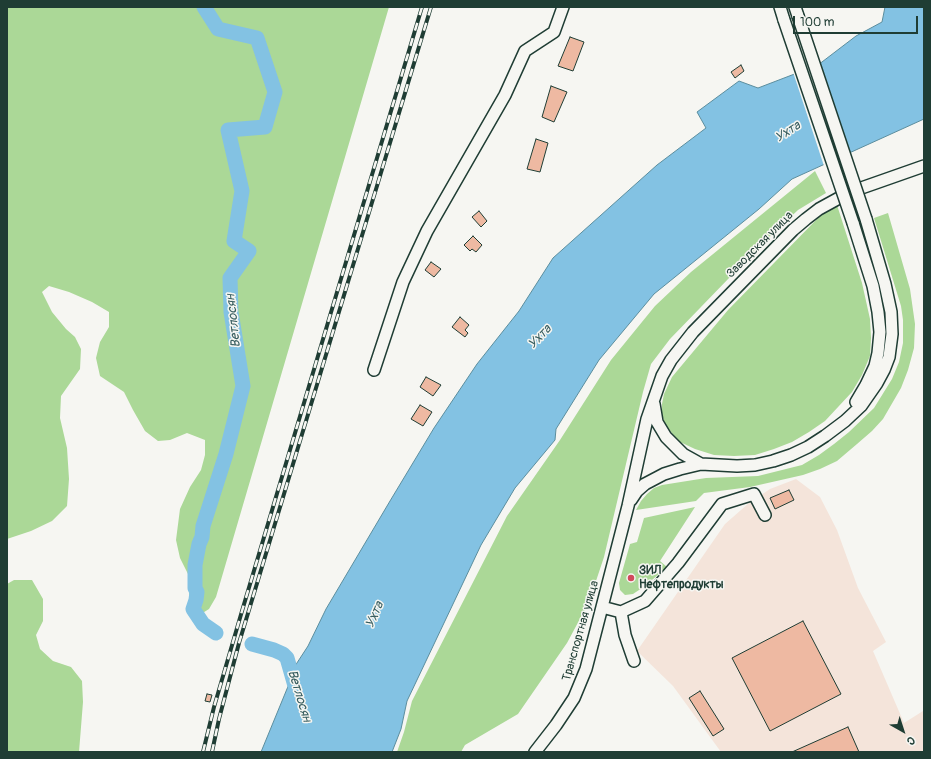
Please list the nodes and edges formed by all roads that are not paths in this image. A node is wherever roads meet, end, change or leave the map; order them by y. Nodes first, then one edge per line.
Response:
1 (563, 7) edge
2 (780, 7) edge
3 (796, 11) edge
4 (924, 166) edge
5 (374, 370) dead end
6 (656, 393) junction
7 (825, 436) junction
8 (701, 464) junction
9 (628, 506) junction
10 (765, 515) dead end
11 (602, 607) junction
12 (621, 612) junction
13 (634, 661) dead end
14 (535, 752) edge

1 - 5 street
2 - 7 street, bridge
3 - 7 street, bridge
4 - 6 street, Заводская улица
6 - 8 street
6 - 9 street, Заводская улица
7 - 8 street
8 - 9 street
9 - 11 street, Транспортная улица
10 - 12 street
11 - 12 street
11 - 14 street, Транспортная улица
12 - 13 street

